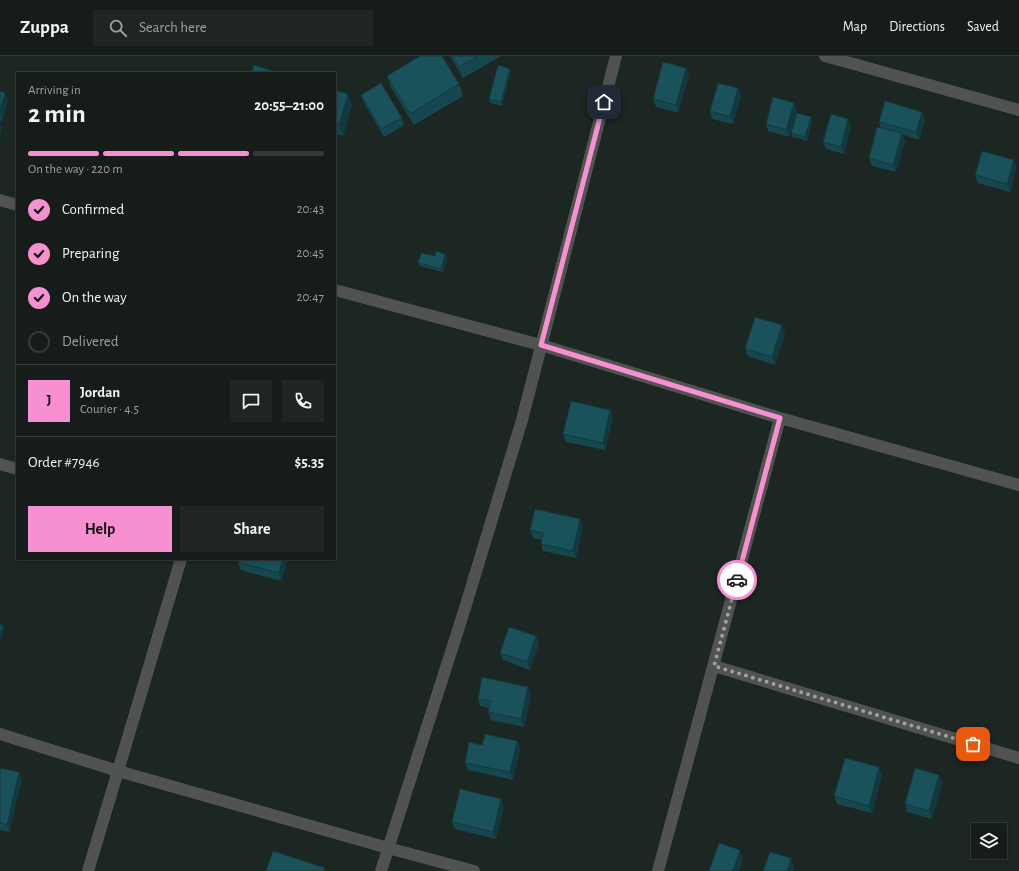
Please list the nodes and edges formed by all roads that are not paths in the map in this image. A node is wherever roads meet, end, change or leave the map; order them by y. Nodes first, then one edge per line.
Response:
1 (616, 56) edge
2 (825, 56) edge
3 (1019, 110) edge
4 (0, 200) edge
5 (16, 205) edge
6 (336, 290) edge
7 (541, 345) junction
8 (780, 418) junction
9 (0, 464) edge
10 (16, 469) edge
11 (1019, 486) edge
12 (181, 560) edge
13 (714, 666) junction
14 (0, 734) edge
15 (1019, 758) edge
16 (118, 771) junction
17 (388, 848) junction
18 (88, 871) edge
19 (381, 871) edge
20 (474, 871) edge
21 (658, 871) edge

1 - 7 street
2 - 3 street
4 - 5 street
6 - 7 street
7 - 8 street
7 - 17 street
8 - 11 street
8 - 13 street
9 - 10 street
12 - 16 street
13 - 15 street
13 - 21 street
14 - 16 street
16 - 17 street
16 - 18 street
17 - 19 street
17 - 20 street

